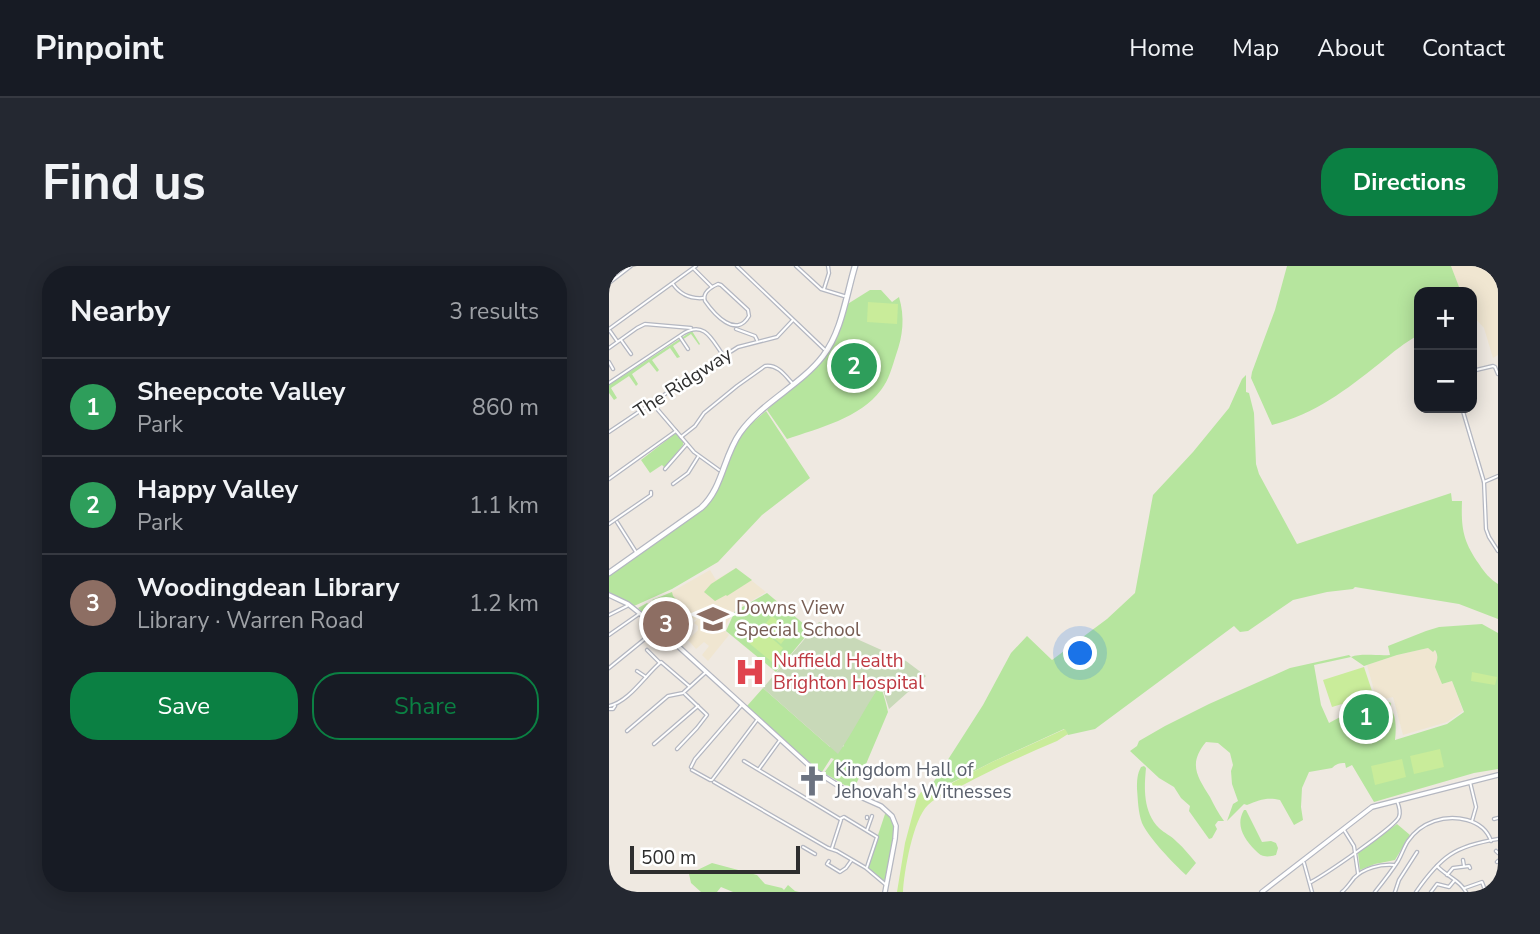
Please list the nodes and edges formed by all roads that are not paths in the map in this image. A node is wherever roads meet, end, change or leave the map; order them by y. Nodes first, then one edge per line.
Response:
1 (631, 266) edge
2 (737, 266) edge
3 (796, 266) edge
4 (828, 266) edge
5 (855, 266) edge
6 (694, 267) edge
7 (609, 283) edge
8 (672, 283) junction
9 (712, 287) junction
10 (824, 290) junction
11 (847, 296) junction
12 (703, 298) junction
13 (793, 320) junction
14 (676, 326) junction
15 (609, 329) edge
16 (691, 329) junction
17 (736, 329) dead end
18 (679, 336) junction
19 (619, 341) junction
20 (757, 341) junction
21 (609, 348) edge
22 (688, 349) dead end
23 (826, 351) junction
24 (631, 354) dead end
25 (724, 356) junction
26 (833, 356) dead end
27 (609, 362) edge
28 (612, 368) edge
29 (1477, 370) edge
30 (1498, 374) edge
31 (609, 383) edge
32 (793, 384) junction
33 (652, 403) junction
34 (1463, 413) edge
35 (676, 431) junction
36 (609, 432) edge
37 (681, 437) junction
38 (686, 444) junction
39 (699, 455) junction
40 (665, 469) dead end
41 (719, 470) dead end
42 (1498, 476) edge
43 (609, 479) edge
44 (1484, 482) junction
45 (673, 484) dead end
46 (651, 492) dead end
47 (616, 520) junction
48 (609, 524) edge
49 (1498, 551) edge
50 (637, 553) junction
51 (609, 573) edge
52 (609, 595) edge
53 (628, 604) junction
54 (640, 613) junction
55 (609, 615) edge
56 (658, 628) junction
57 (609, 635) edge
58 (647, 650) dead end
59 (660, 662) junction
60 (609, 668) edge
61 (637, 671) dead end
62 (706, 671) junction
63 (646, 678) junction
64 (689, 686) junction
65 (683, 692) junction
66 (698, 705) junction
67 (742, 705) junction
68 (609, 708) edge
69 (757, 719) junction
70 (627, 731) dead end
71 (780, 740) junction
72 (654, 744) dead end
73 (677, 749) dead end
74 (744, 761) dead end
75 (759, 770) junction
76 (1498, 775) edge
77 (713, 781) junction
78 (1470, 782) junction
79 (1397, 800) junction
80 (872, 816) dead end
81 (867, 818) dead end
82 (1498, 818) edge
83 (841, 819) junction
84 (1494, 819) dead end
85 (870, 820) junction
86 (1472, 822) junction
87 (1343, 829) junction
88 (867, 831) junction
89 (1498, 839) edge
90 (1490, 841) junction
91 (803, 847) dead end
92 (832, 849) junction
93 (1356, 852) junction
94 (815, 854) dead end
95 (1417, 854) dead end
96 (852, 860) junction
97 (1303, 860) junction
98 (1463, 860) dead end
99 (827, 864) dead end
100 (1395, 865) junction
101 (1436, 866) junction
102 (1465, 867) junction
103 (866, 868) junction
104 (1469, 868) dead end
105 (840, 872) junction
106 (1359, 874) junction
107 (1447, 876) junction
108 (840, 877) dead end
109 (1454, 880) junction
110 (1472, 880) dead end
111 (1447, 881) dead end
112 (1311, 882) junction
113 (886, 884) junction
114 (1444, 885) junction
115 (1473, 885) junction
116 (1465, 890) edge
117 (1485, 890) dead end
118 (885, 892) edge
119 (1262, 892) edge
120 (1311, 892) edge
121 (1342, 892) edge
122 (1375, 892) edge
123 (1395, 892) edge
124 (1416, 892) edge
125 (1431, 892) edge

1 - 7 street
2 - 13 street
3 - 10 street
4 - 10 street
5 - 11 main road
6 - 8 street
6 - 9 street
8 - 12 street
8 - 15 street
9 - 12 street
9 - 12 street
10 - 11 street
11 - 23 main road
13 - 20 street, The Ridgway
13 - 23 street
14 - 16 street
14 - 18 street
14 - 19 street
15 - 19 street
16 - 18 street
16 - 25 street
17 - 20 street
18 - 22 street
18 - 31 street
19 - 21 street
19 - 24 street
20 - 25 street, The Ridgway
23 - 26 street
23 - 32 main road
25 - 33 street, The Ridgway
27 - 28 street
29 - 30 street
32 - 37 street
32 - 50 main road
33 - 35 street
33 - 36 street, The Ridgway
34 - 44 street
35 - 37 street
35 - 43 street
37 - 38 street
38 - 39 street
38 - 40 street
39 - 41 street
39 - 45 street
42 - 44 street
44 - 49 street
46 - 47 street
47 - 48 street
47 - 50 street
50 - 51 main road
52 - 53 street
53 - 54 street
53 - 55 street
54 - 56 street
54 - 57 street
56 - 60 street
56 - 62 street
58 - 59 street
59 - 63 street
59 - 64 street
61 - 63 street
62 - 64 street
62 - 67 street
63 - 68 street
64 - 65 street
65 - 66 street
65 - 70 street
66 - 72 street
66 - 73 street
67 - 69 street
67 - 77 street
69 - 71 street
69 - 77 street
71 - 75 street
71 - 113 street
74 - 75 street
75 - 83 street
76 - 78 street
77 - 92 street
78 - 79 street
78 - 86 street
79 - 87 street
79 - 93 street
80 - 85 street
81 - 85 street
82 - 84 street
83 - 88 street
83 - 92 street
85 - 88 street
86 - 90 street
86 - 100 street
87 - 93 street
87 - 97 street
88 - 103 street
89 - 90 street
90 - 101 street
91 - 94 street
92 - 96 street
93 - 106 street
93 - 112 street
95 - 123 street
96 - 103 street
96 - 105 street
97 - 112 street
97 - 119 street
98 - 102 street
99 - 105 street
100 - 106 street
100 - 122 street
101 - 107 street
101 - 124 street
102 - 104 street
102 - 107 street
103 - 113 street
105 - 108 street
106 - 121 street
107 - 109 street
109 - 114 street
109 - 116 street
110 - 115 street
111 - 114 street
112 - 120 street
113 - 118 street
114 - 125 street
115 - 116 street
115 - 117 street

